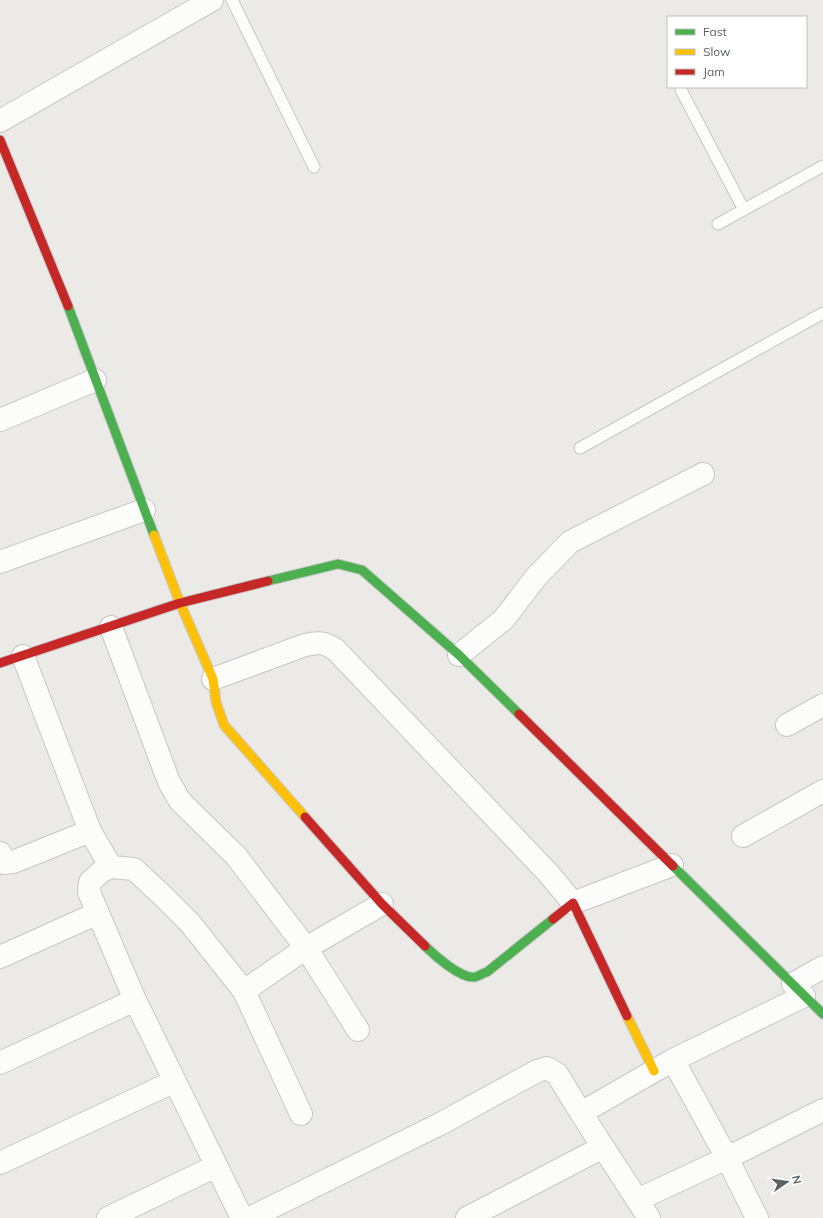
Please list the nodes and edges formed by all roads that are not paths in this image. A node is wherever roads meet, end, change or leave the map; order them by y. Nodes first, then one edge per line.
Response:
1 (212, 0) edge
2 (232, 0) edge
3 (681, 90) dead end
4 (0, 121) edge
5 (0, 140) edge
6 (823, 166) edge
7 (314, 167) dead end
8 (744, 210) junction
9 (718, 224) dead end
10 (823, 313) edge
11 (94, 380) junction
12 (0, 420) edge
13 (580, 448) dead end
14 (703, 474) dead end
15 (144, 510) junction
16 (0, 562) edge
17 (180, 603) junction
18 (110, 627) junction
19 (459, 655) junction
20 (23, 656) junction
21 (0, 662) edge
22 (212, 679) junction
23 (823, 705) edge
24 (787, 725) dead end
25 (823, 791) edge
26 (90, 831) junction
27 (743, 836) dead end
28 (0, 853) edge
29 (672, 864) junction
30 (112, 867) junction
31 (574, 903) junction
32 (382, 904) junction
33 (98, 913) junction
34 (306, 948) junction
35 (0, 957) edge
36 (823, 967) edge
37 (244, 990) junction
38 (799, 990) junction
39 (135, 1000) junction
40 (823, 1014) edge
41 (358, 1030) dead end
42 (0, 1063) edge
43 (663, 1066) junction
44 (175, 1081) junction
45 (823, 1110) edge
46 (581, 1113) junction
47 (301, 1114) dead end
48 (603, 1147) junction
49 (727, 1158) junction
50 (0, 1162) edge
51 (216, 1166) junction
52 (636, 1200) junction
53 (108, 1218) edge
54 (242, 1218) edge
55 (250, 1218) edge
56 (467, 1218) edge
57 (649, 1218) edge
58 (757, 1218) edge

1 - 4 street
2 - 7 lane
3 - 8 lane
5 - 11 street
6 - 8 lane
8 - 9 lane
10 - 13 lane
11 - 12 street
11 - 15 street
14 - 19 street
15 - 16 street
15 - 17 street
17 - 18 street
17 - 19 street
17 - 22 street
18 - 20 street
18 - 34 street
19 - 29 street
20 - 21 street
20 - 26 street
22 - 31 street
22 - 32 street
23 - 24 street
25 - 27 street
26 - 28 street
26 - 30 street
29 - 31 street
29 - 38 street
30 - 33 street
30 - 37 street
31 - 32 street
31 - 43 street
32 - 34 street
33 - 35 street
33 - 39 street
34 - 37 street
34 - 41 street
36 - 38 street
37 - 47 street
38 - 40 street
38 - 43 street
39 - 42 street
39 - 44 street
43 - 46 street
43 - 49 street
44 - 50 street
44 - 51 street
45 - 49 street
46 - 48 street
46 - 55 street
48 - 52 street
48 - 56 street
49 - 52 street
49 - 58 street
51 - 53 street
51 - 54 street
52 - 57 street

